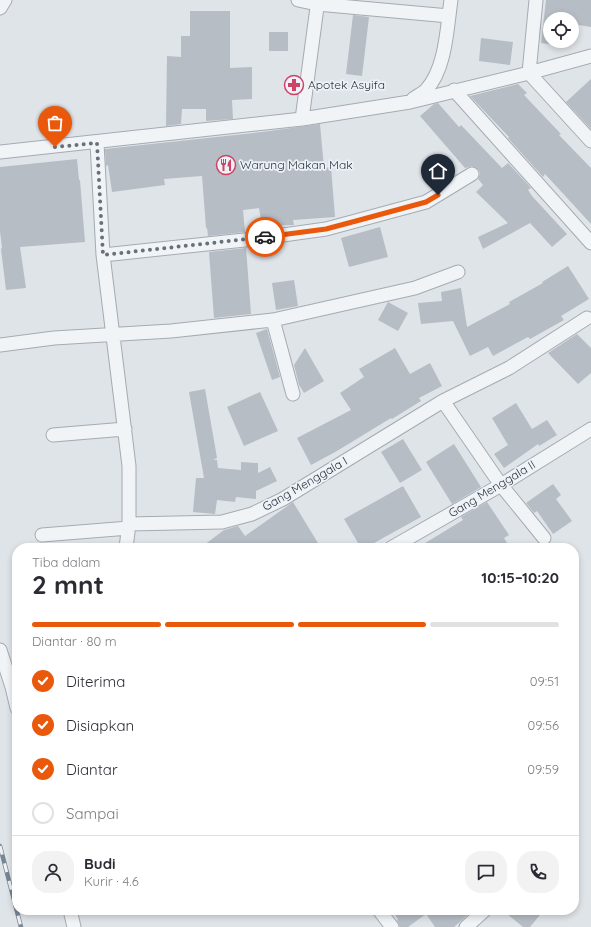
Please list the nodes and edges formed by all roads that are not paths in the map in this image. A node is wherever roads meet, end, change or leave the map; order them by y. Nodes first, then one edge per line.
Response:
1 (5, 0) edge
2 (298, 0) edge
3 (451, 0) edge
4 (536, 0) edge
5 (318, 2) edge
6 (0, 8) edge
7 (448, 16) junction
8 (591, 56) edge
9 (529, 73) junction
10 (454, 90) junction
11 (410, 102) junction
12 (302, 119) junction
13 (591, 141) edge
14 (97, 143) junction
15 (0, 152) edge
16 (472, 174) dead end
17 (591, 243) edge
18 (103, 255) junction
19 (458, 272) dead end
20 (587, 318) dead end
21 (273, 320) junction
22 (112, 334) junction
23 (0, 345) edge
24 (293, 394) dead end
25 (443, 401) junction
26 (125, 429) junction
27 (591, 429) edge
28 (53, 435) dead end
29 (501, 485) junction
30 (129, 526) junction
31 (42, 535) dead end
32 (544, 538) dead end
33 (127, 543) edge
34 (400, 543) edge
35 (0, 650) edge
36 (12, 687) edge
37 (71, 915) edge
38 (383, 915) edge
39 (479, 915) edge
40 (74, 927) edge
41 (392, 927) edge
42 (466, 927) edge

1 - 6 street
2 - 5 street
3 - 7 street
4 - 9 street
5 - 7 street
5 - 12 street
7 - 11 street
8 - 9 street
9 - 10 street
9 - 13 street
10 - 11 street
10 - 17 street
11 - 12 street
12 - 14 street
14 - 15 street
14 - 18 street
16 - 18 street
18 - 22 street
19 - 21 street
20 - 25 street, Gang Menggala I
21 - 22 street
21 - 24 street
22 - 23 street
22 - 26 street
25 - 29 street
25 - 30 street, Gang Menggala I
26 - 28 street
26 - 30 street
27 - 29 street, Gang Menggala II
29 - 32 street
29 - 34 street, Gang Menggala II
30 - 31 street, Gang Menggala I
30 - 33 street
35 - 36 street
37 - 40 street
38 - 41 street
39 - 42 street

